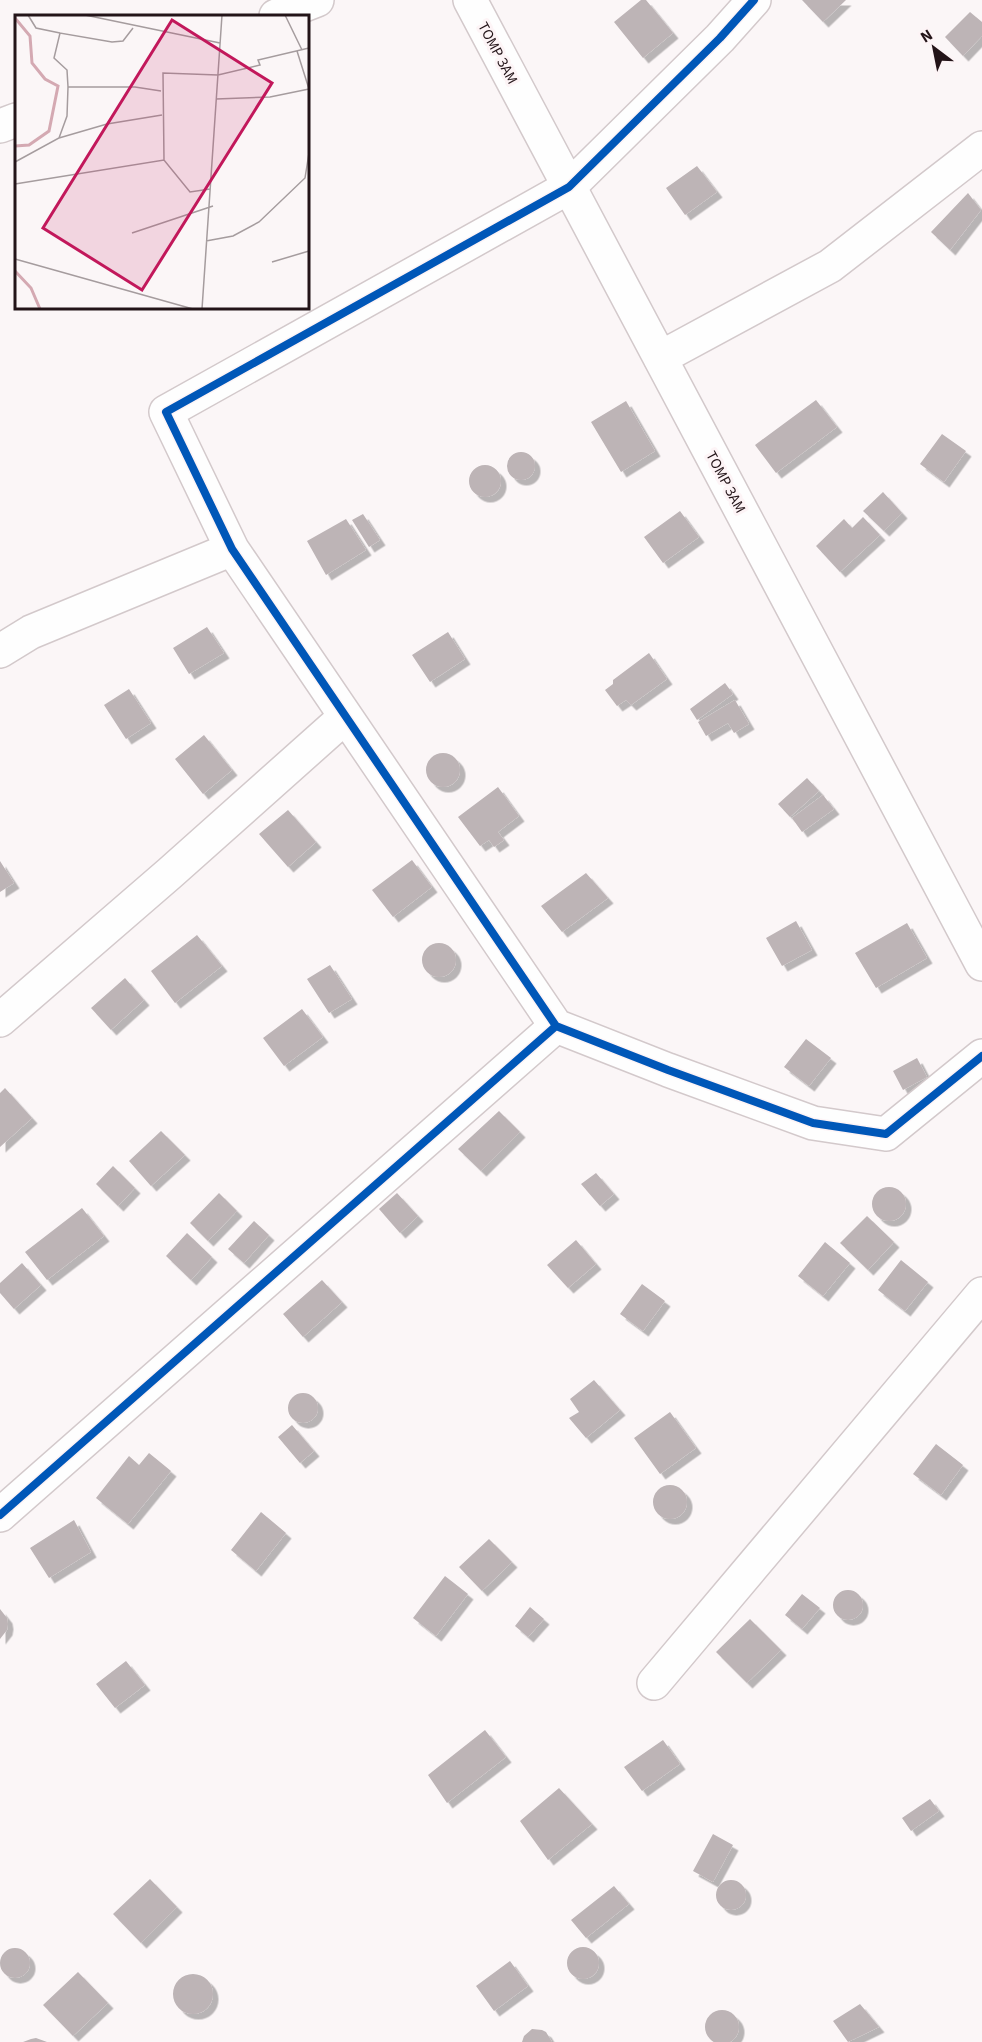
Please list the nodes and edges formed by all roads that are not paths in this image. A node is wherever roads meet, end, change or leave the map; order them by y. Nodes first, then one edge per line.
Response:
1 (317, 0) edge
2 (470, 0) edge
3 (754, 0) edge
4 (279, 15) edge
5 (15, 120) edge
6 (0, 126) edge
7 (982, 148) edge
8 (569, 187) junction
9 (660, 358) junction
10 (232, 549) junction
11 (0, 651) edge
12 (345, 717) junction
13 (982, 964) edge
14 (0, 1020) edge
15 (556, 1026) junction
16 (982, 1056) edge
17 (982, 1294) edge
18 (0, 1515) edge
19 (654, 1683) dead end

1 - 4 street
2 - 8 street, ТОМР ЗАМ
3 - 8 street
5 - 6 street
7 - 9 street
8 - 9 street, ТОМР ЗАМ
8 - 10 street
9 - 13 street, ТОМР ЗАМ
10 - 11 street
10 - 12 street
12 - 14 street
12 - 15 street
15 - 16 street
15 - 18 street
17 - 19 street

